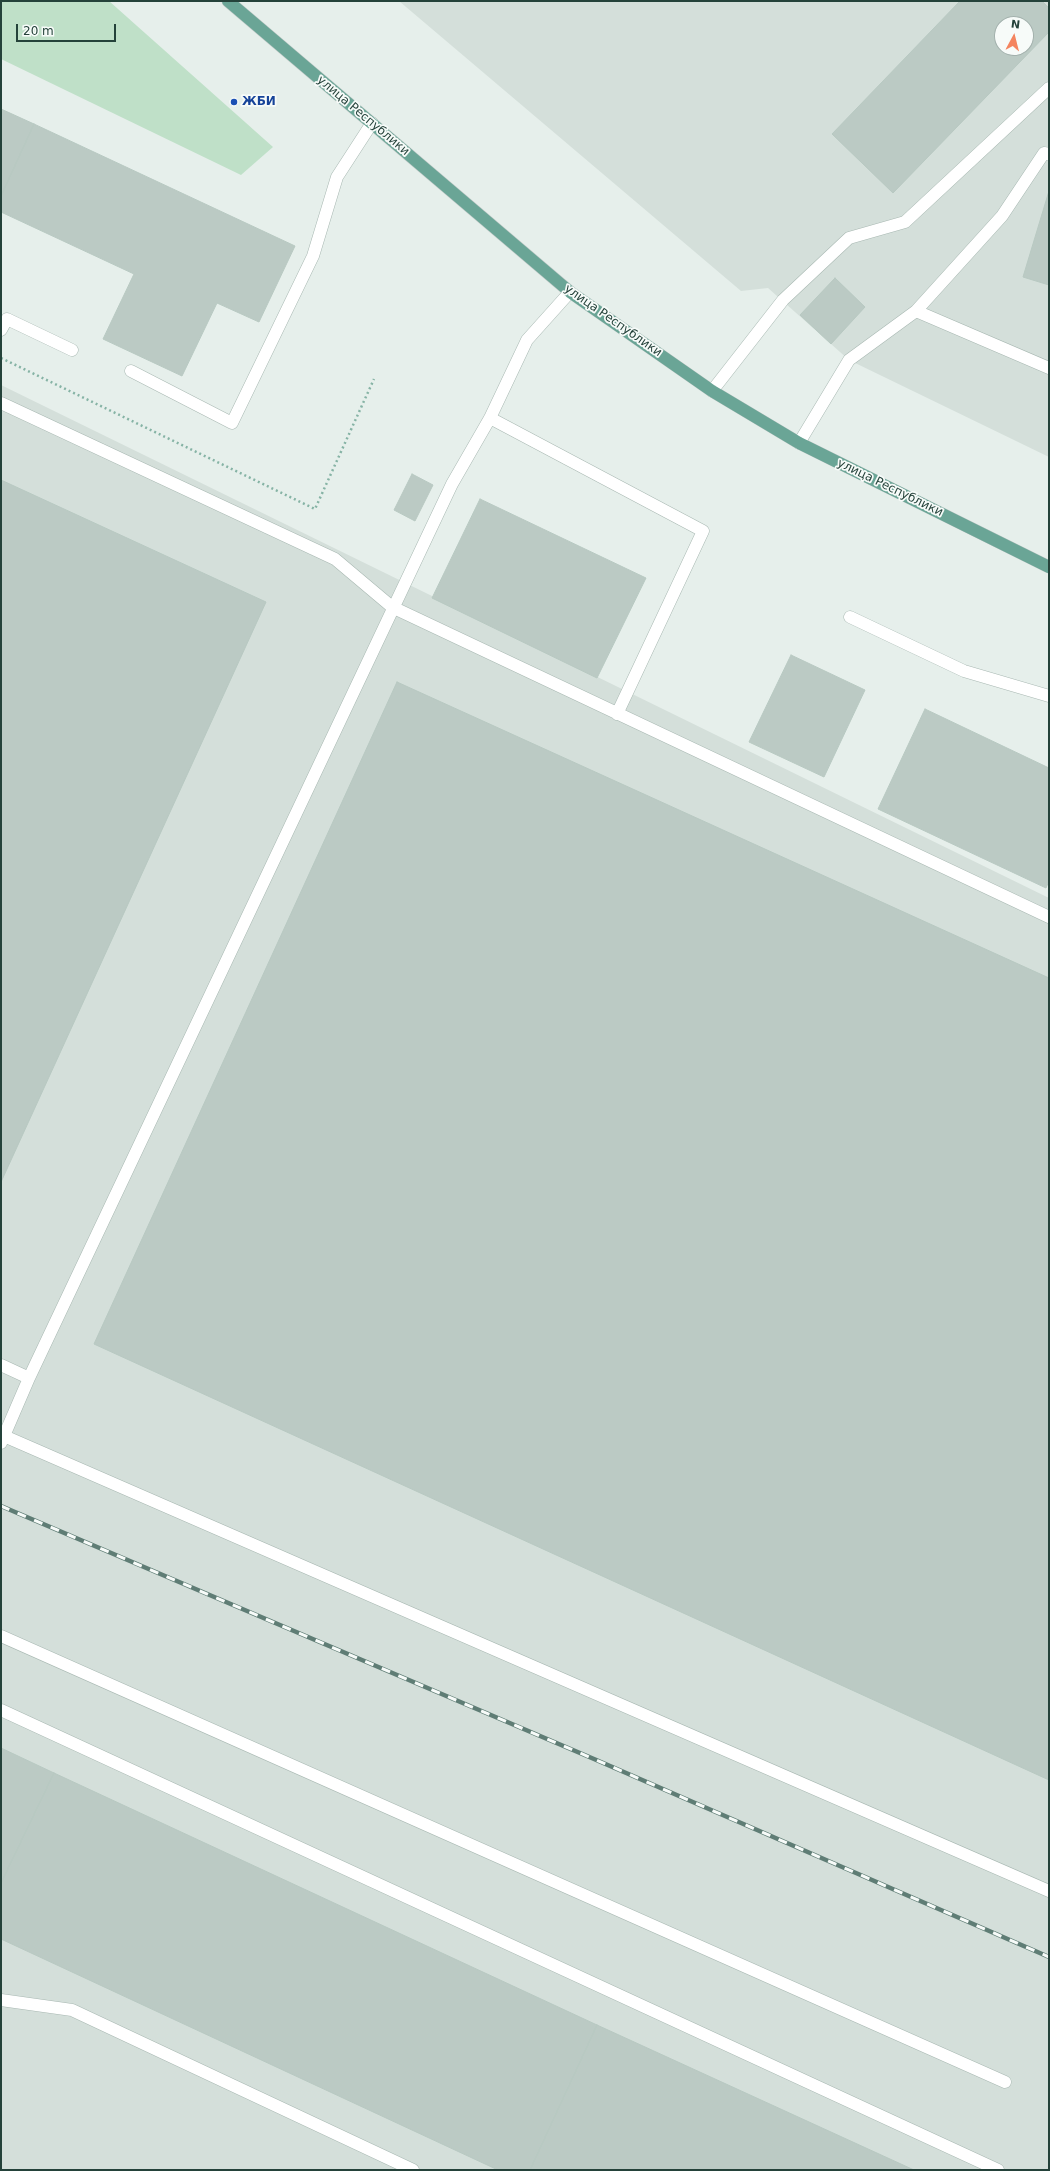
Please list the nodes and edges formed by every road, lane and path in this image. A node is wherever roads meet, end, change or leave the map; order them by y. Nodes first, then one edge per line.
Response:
1 (228, 1) edge
2 (1049, 88) edge
3 (372, 123) junction
4 (1049, 154) edge
5 (570, 292) junction
6 (916, 311) junction
7 (1, 330) edge
8 (72, 350) dead end
9 (1049, 368) edge
10 (131, 372) dead end
11 (712, 391) junction
12 (1, 403) edge
13 (490, 418) junction
14 (799, 443) junction
15 (1049, 566) edge
16 (392, 607) junction
17 (850, 617) dead end
18 (1049, 696) edge
19 (617, 714) junction
20 (1049, 917) edge
21 (1, 1365) edge
22 (29, 1378) junction
23 (3, 1439) edge
24 (1, 1636) edge
25 (1, 1710) edge
26 (1049, 1891) edge
27 (1, 2000) edge
28 (1005, 2082) dead end
29 (413, 2170) edge
30 (998, 2170) edge

1 - 3 main road, улица Республики
2 - 11 lane
3 - 5 main road, улица Республики
3 - 10 lane
4 - 6 lane
5 - 11 main road, улица Республики
5 - 13 lane
6 - 9 lane
6 - 14 lane
7 - 8 lane
11 - 14 main road, улица Республики
12 - 16 lane
13 - 16 lane
13 - 19 lane
14 - 15 main road, улица Республики
16 - 19 lane
16 - 22 lane
17 - 18 lane
19 - 20 lane
21 - 22 lane
22 - 23 lane
23 - 26 lane
24 - 28 lane
25 - 30 lane
27 - 29 lane

